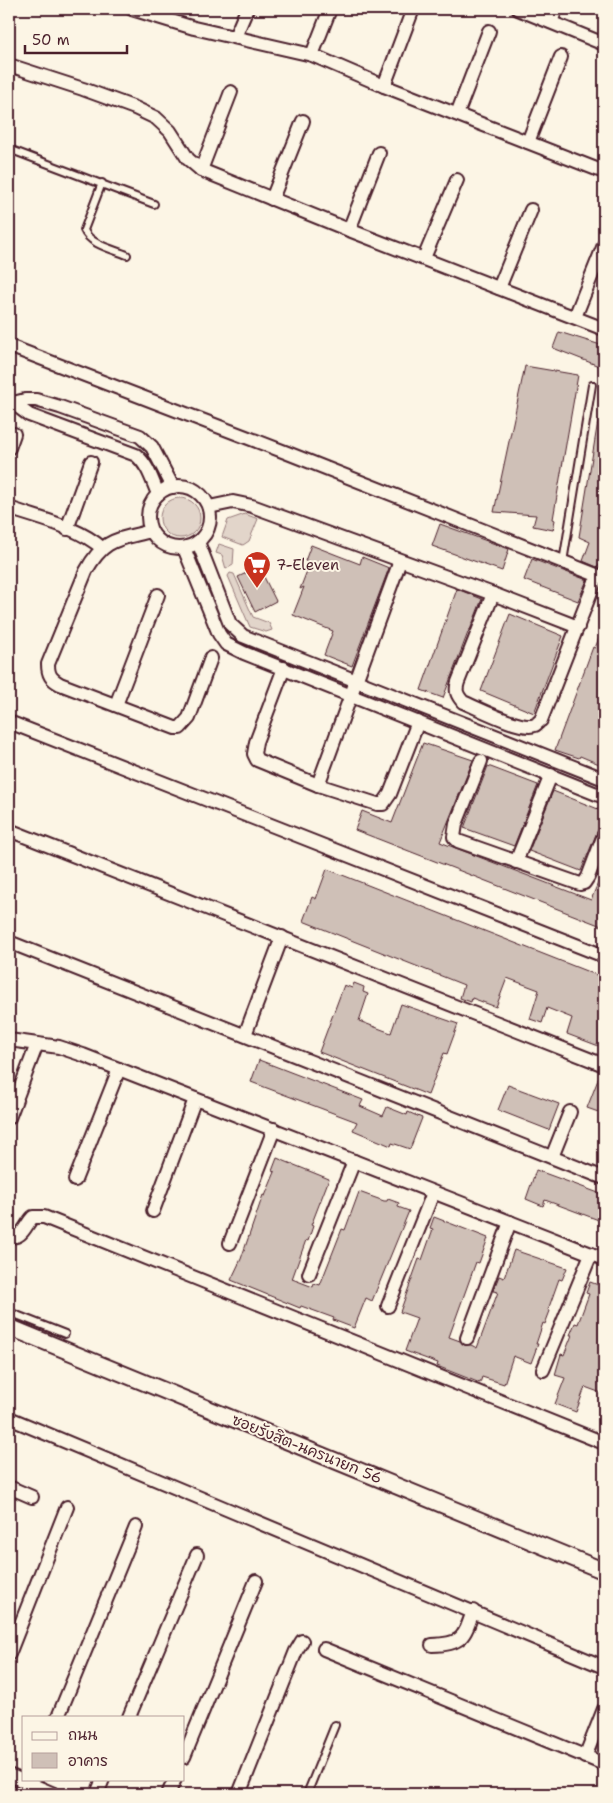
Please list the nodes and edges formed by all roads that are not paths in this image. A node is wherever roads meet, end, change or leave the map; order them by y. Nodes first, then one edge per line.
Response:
1 (132, 9) edge
2 (247, 9) edge
3 (330, 9) edge
4 (413, 9) edge
5 (518, 9) edge
6 (556, 9) edge
7 (161, 14) edge
8 (551, 22) junction
9 (489, 31) dead end
10 (235, 37) junction
11 (604, 44) edge
12 (312, 55) junction
13 (561, 57) dead end
14 (9, 65) edge
15 (384, 86) junction
16 (231, 92) dead end
17 (457, 114) junction
18 (303, 121) dead end
19 (528, 142) junction
20 (9, 149) edge
21 (379, 153) dead end
22 (603, 169) edge
23 (201, 170) junction
24 (457, 180) dead end
25 (102, 183) junction
26 (272, 199) junction
27 (154, 204) dead end
28 (531, 210) dead end
29 (349, 230) junction
30 (604, 245) edge
31 (127, 255) dead end
32 (424, 258) junction
33 (499, 288) junction
34 (575, 317) junction
35 (604, 329) edge
36 (9, 346) edge
37 (592, 385) dead end
38 (11, 402) edge
39 (14, 434) dead end
40 (9, 448) edge
41 (91, 462) dead end
42 (173, 487) junction
43 (158, 494) junction
44 (208, 507) junction
45 (9, 508) edge
46 (67, 529) junction
47 (151, 531) junction
48 (198, 542) junction
49 (102, 548) junction
50 (184, 548) junction
51 (400, 561) junction
52 (563, 562) junction
53 (599, 581) edge
54 (493, 594) junction
55 (158, 595) dead end
56 (578, 628) junction
57 (211, 658) dead end
58 (284, 668) junction
59 (356, 681) junction
60 (350, 696) junction
61 (116, 705) junction
62 (9, 722) edge
63 (418, 722) junction
64 (481, 761) dead end
65 (551, 775) junction
66 (604, 779) edge
67 (318, 785) junction
68 (604, 796) edge
69 (9, 830) edge
70 (604, 835) edge
71 (516, 862) junction
72 (282, 937) junction
73 (9, 942) edge
74 (604, 956) edge
75 (245, 1035) junction
76 (9, 1040) edge
77 (37, 1044) junction
78 (604, 1065) edge
79 (119, 1068) junction
80 (195, 1099) junction
81 (570, 1112) dead end
82 (9, 1118) edge
83 (274, 1129) junction
84 (552, 1157) junction
85 (354, 1161) junction
86 (604, 1178) edge
87 (75, 1180) dead end
88 (433, 1192) junction
89 (153, 1211) dead end
90 (510, 1222) junction
91 (9, 1236) edge
92 (230, 1243) dead end
93 (591, 1254) junction
94 (604, 1259) edge
95 (309, 1274) dead end
96 (388, 1306) dead end
97 (9, 1312) edge
98 (9, 1327) edge
99 (65, 1334) dead end
100 (467, 1338) dead end
101 (543, 1370) dead end
102 (9, 1418) edge
103 (604, 1444) edge
104 (9, 1487) edge
105 (32, 1497) dead end
106 (67, 1507) dead end
107 (136, 1527) dead end
108 (197, 1555) dead end
109 (604, 1571) edge
110 (256, 1581) dead end
111 (473, 1611) junction
112 (302, 1641) dead end
113 (432, 1645) dead end
114 (324, 1649) dead end
115 (9, 1654) edge
116 (604, 1667) edge
117 (604, 1709) edge
118 (58, 1716) edge
119 (129, 1716) edge
120 (335, 1725) dead end
121 (185, 1755) edge
122 (585, 1757) junction
123 (604, 1764) edge
124 (9, 1775) edge
125 (22, 1779) edge
126 (103, 1780) edge
127 (175, 1780) edge
128 (31, 1782) edge
129 (54, 1794) edge
130 (97, 1794) edge
131 (168, 1794) edge
132 (239, 1794) edge
133 (307, 1794) edge

1 - 7 street
2 - 10 street
3 - 12 street
4 - 15 street
5 - 8 street
6 - 8 street
7 - 10 street
8 - 11 street
9 - 17 street
10 - 12 street
12 - 15 street
13 - 19 street
14 - 23 street
15 - 17 street
16 - 23 street
17 - 19 street
18 - 26 street
19 - 22 street
20 - 25 lane
21 - 29 street
23 - 26 street
24 - 32 street
25 - 27 lane
25 - 31 lane
26 - 29 street
28 - 33 street
29 - 32 street
30 - 34 street
32 - 33 street
33 - 34 street
34 - 35 street
36 - 52 street
37 - 52 lane
38 - 42 street
38 - 43 street
39 - 40 street
41 - 46 street
42 - 43 street
42 - 44 street
43 - 47 street
44 - 48 street
44 - 51 street
45 - 46 street
46 - 49 street
47 - 49 street
47 - 50 street
48 - 50 street
48 - 59 street
49 - 61 street
50 - 58 street
51 - 54 street
51 - 59 street
52 - 53 street
53 - 56 street
54 - 56 street
54 - 56 street
55 - 61 street
57 - 61 street
58 - 60 street
58 - 67 street
59 - 60 street
59 - 66 street
60 - 63 street
60 - 67 street
62 - 74 street
63 - 65 street
63 - 67 street
64 - 71 street
65 - 68 street
65 - 71 street
69 - 72 street
70 - 71 street
72 - 75 street
72 - 78 street
73 - 75 street
75 - 84 street
76 - 77 street
77 - 79 street
77 - 82 street
79 - 80 street
79 - 87 street
80 - 83 street
80 - 89 street
81 - 84 street
83 - 85 street
83 - 92 street
84 - 86 street
85 - 88 street
85 - 95 street
88 - 90 street
88 - 96 street
90 - 93 street
90 - 100 street
91 - 103 street
93 - 94 street
93 - 101 street
97 - 99 lane
98 - 109 street, ซอยรังสิต-นครนายก 56
102 - 111 street
104 - 105 street
106 - 115 street
107 - 118 street
108 - 119 street
110 - 121 street
111 - 113 street
111 - 116 street
112 - 132 street
114 - 122 street
117 - 122 street
120 - 133 lane
122 - 123 street
124 - 125 street
126 - 130 street
127 - 131 street
128 - 129 street

